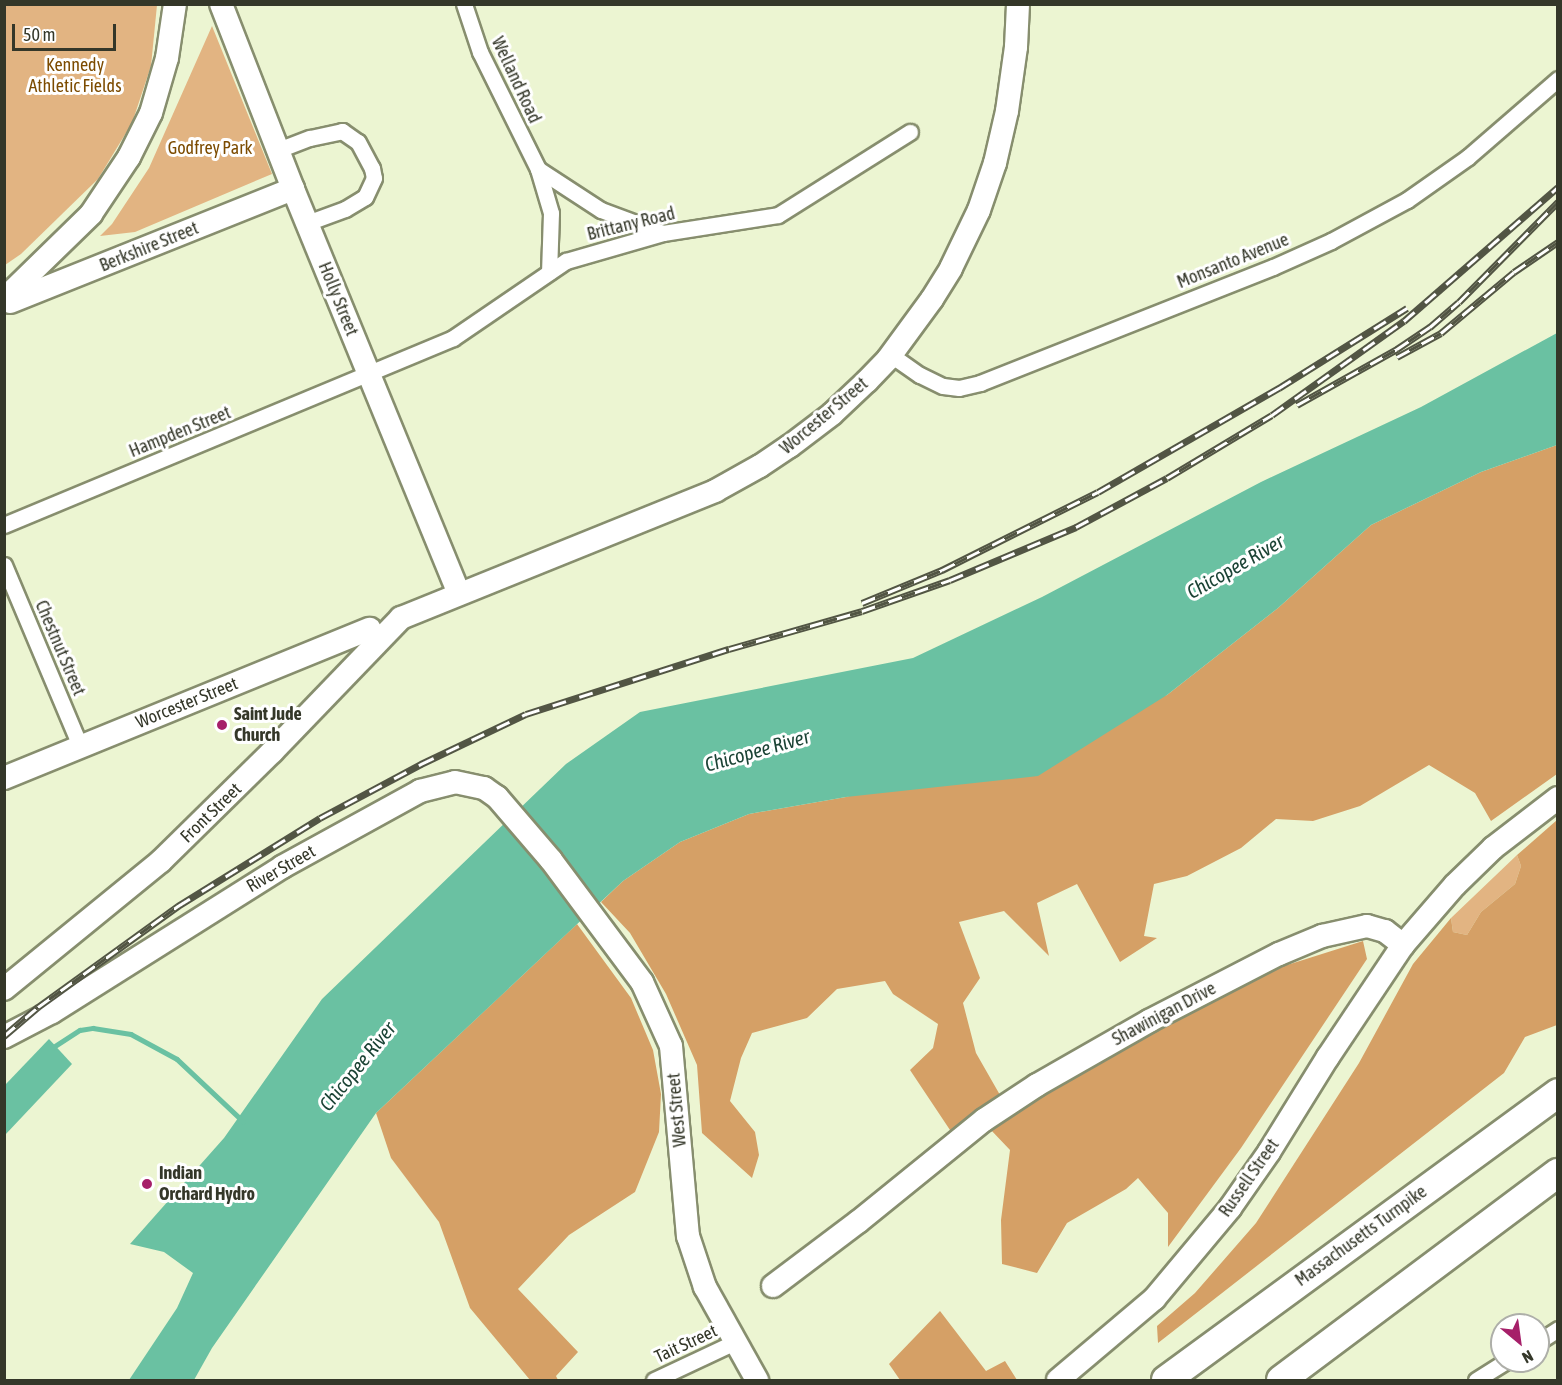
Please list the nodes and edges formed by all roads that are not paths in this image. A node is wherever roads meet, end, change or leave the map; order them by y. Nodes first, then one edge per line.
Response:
1 (175, 4) edge
2 (221, 4) edge
3 (464, 4) edge
4 (1018, 4) edge
5 (1557, 79) edge
6 (910, 132) dead end
7 (278, 150) junction
8 (538, 169) junction
9 (293, 189) junction
10 (307, 223) junction
11 (663, 233) junction
12 (549, 273) junction
13 (4, 302) edge
14 (891, 355) junction
15 (369, 374) junction
16 (4, 525) edge
17 (4, 566) edge
18 (459, 593) junction
19 (401, 618) joint
20 (370, 629) dead end
21 (81, 746) junction
22 (4, 778) edge
23 (1557, 798) edge
24 (551, 860) joint
25 (1403, 945) junction
26 (4, 990) edge
27 (4, 1037) edge
28 (1557, 1093) edge
29 (1557, 1173) edge
30 (773, 1287) dead end
31 (735, 1342) junction
32 (1490, 1371) edge
33 (654, 1380) edge
34 (757, 1380) edge
35 (1058, 1380) edge
36 (1166, 1380) edge
37 (1281, 1380) edge
38 (1476, 1380) edge

1 - 13 main road
2 - 7 main road, Holly Street
3 - 8 street, Welland Road
4 - 14 main road, Worcester Street
5 - 14 street, Monsanto Avenue
6 - 11 street, Brittany Road
7 - 9 main road, Holly Street
7 - 10 street
8 - 11 street
8 - 12 street, Welland Road
9 - 10 main road, Holly Street
9 - 13 main road, Berkshire Street
10 - 15 main road, Holly Street
11 - 12 street, Brittany Road
12 - 15 street, Brittany Road
14 - 18 main road, Worcester Street
15 - 16 street, Hampden Street
15 - 18 main road, Holly Street
17 - 21 street, Chestnut Street
18 - 19 main road, Worcester Street
19 - 26 main road, Front Street
20 - 21 main road, Worcester Street
21 - 22 main road, Worcester Street
23 - 25 main road
24 - 27 main road, River Street
24 - 31 main road, West Street
25 - 30 main road, Shawinigan Drive
25 - 35 main road, Russell Street
28 - 36 highway, Massachusetts Turnpike
29 - 37 highway
31 - 33 street, Tait Street
31 - 34 main road, West Street
32 - 38 street

